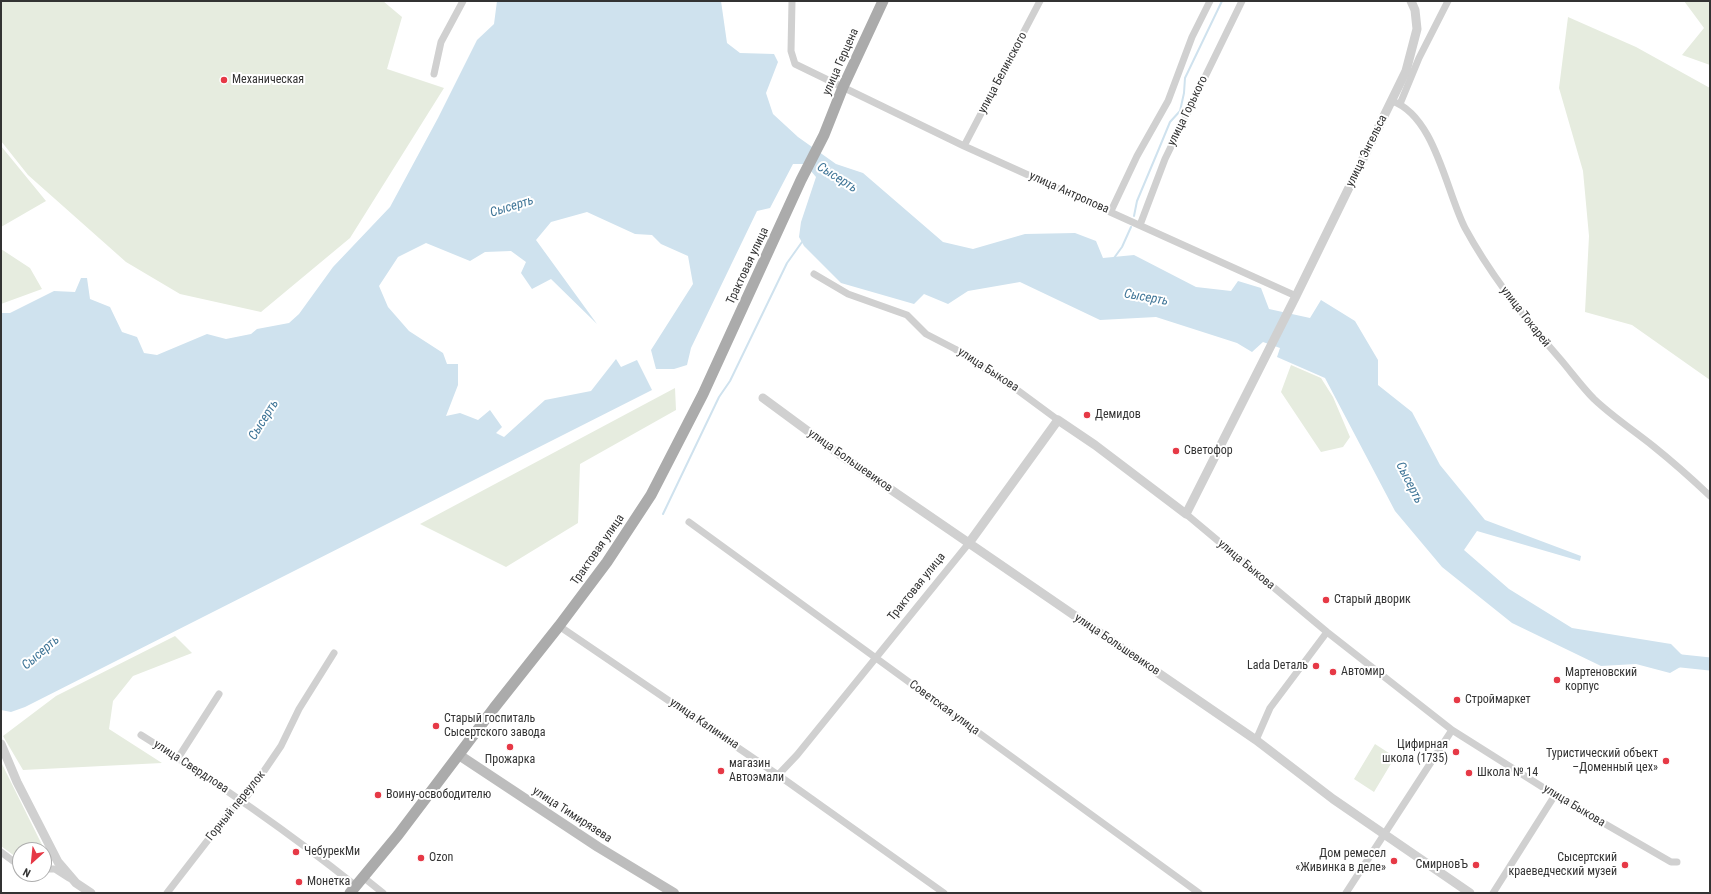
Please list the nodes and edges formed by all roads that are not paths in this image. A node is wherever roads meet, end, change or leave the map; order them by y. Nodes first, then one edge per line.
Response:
1 (463, 1) edge
2 (792, 1) edge
3 (883, 1) edge
4 (1040, 1) edge
5 (1210, 1) edge
6 (1242, 1) edge
7 (1411, 1) edge
8 (1448, 1) edge
9 (434, 74) dead end
10 (843, 87) junction
11 (1396, 103) junction
12 (964, 146) junction
13 (801, 180) joint
14 (1111, 211) junction
15 (1140, 225) junction
16 (814, 274) dead end
17 (1296, 296) junction
18 (762, 398) dead end
19 (1058, 420) junction
20 (1710, 496) edge
21 (1186, 514) junction
22 (689, 522) dead end
23 (969, 543) junction
24 (559, 626) junction
25 (1327, 632) junction
26 (334, 653) dead end
27 (876, 658) junction
28 (219, 694) dead end
29 (1452, 730) junction
30 (141, 735) dead end
31 (1256, 740) junction
32 (1, 744) edge
33 (459, 755) junction
34 (178, 758) junction
35 (778, 775) junction
36 (1556, 795) junction
37 (241, 800) junction
38 (1385, 833) junction
39 (1, 852) edge
40 (12, 860) edge
41 (1677, 862) dead end
42 (52, 869) edge
43 (357, 885) edge
44 (79, 888) edge
45 (91, 893) edge
46 (167, 893) edge
47 (383, 893) edge
48 (674, 893) edge
49 (944, 893) edge
50 (1199, 893) edge
51 (1346, 893) edge
52 (1470, 893) edge
53 (1493, 893) edge

1 - 9 street
2 - 10 street, улица Антропова
3 - 10 main road, улица Герцена
4 - 12 street, улица Белинского
5 - 14 street, улица Горького
6 - 15 street, улица Горького
7 - 11 street, улица Энгельса
8 - 11 street
10 - 12 street, улица Антропова
10 - 13 main road, улица Герцена
11 - 17 street, улица Энгельса
11 - 20 street, улица Токарей
12 - 14 street, улица Антропова
13 - 24 main road, Трактовая улица
14 - 15 street, улица Антропова
15 - 17 street, улица Антропова
16 - 19 street, улица Быкова
17 - 21 street, улица Энгельса
18 - 23 street, улица Большевиков
19 - 21 street, улица Быкова
19 - 23 street
21 - 25 street, улица Быкова
22 - 27 street, Советская улица
23 - 27 street, Трактовая улица
23 - 31 street, улица Большевиков
24 - 33 main road, Трактовая улица
24 - 35 street, улица Калинина
25 - 29 street, улица Быкова
25 - 31 street
26 - 37 street, Горный переулок
27 - 35 street, Трактовая улица
27 - 50 street, Советская улица
28 - 34 street
29 - 36 street, улица Быкова
29 - 38 street
30 - 34 street, улица Свердлова
31 - 38 street, улица Большевиков
32 - 44 street
33 - 43 main road, Трактовая улица
33 - 48 main road, улица Тимирязева
34 - 37 street, улица Свердлова
35 - 49 street, улица Калинина
36 - 41 street, улица Быкова
36 - 53 street
37 - 43 street, улица Свердлова
37 - 46 street, Горный переулок
38 - 51 street
38 - 52 street, улица Большевиков
39 - 40 street
42 - 44 street
43 - 47 street, улица Свердлова
44 - 45 street

